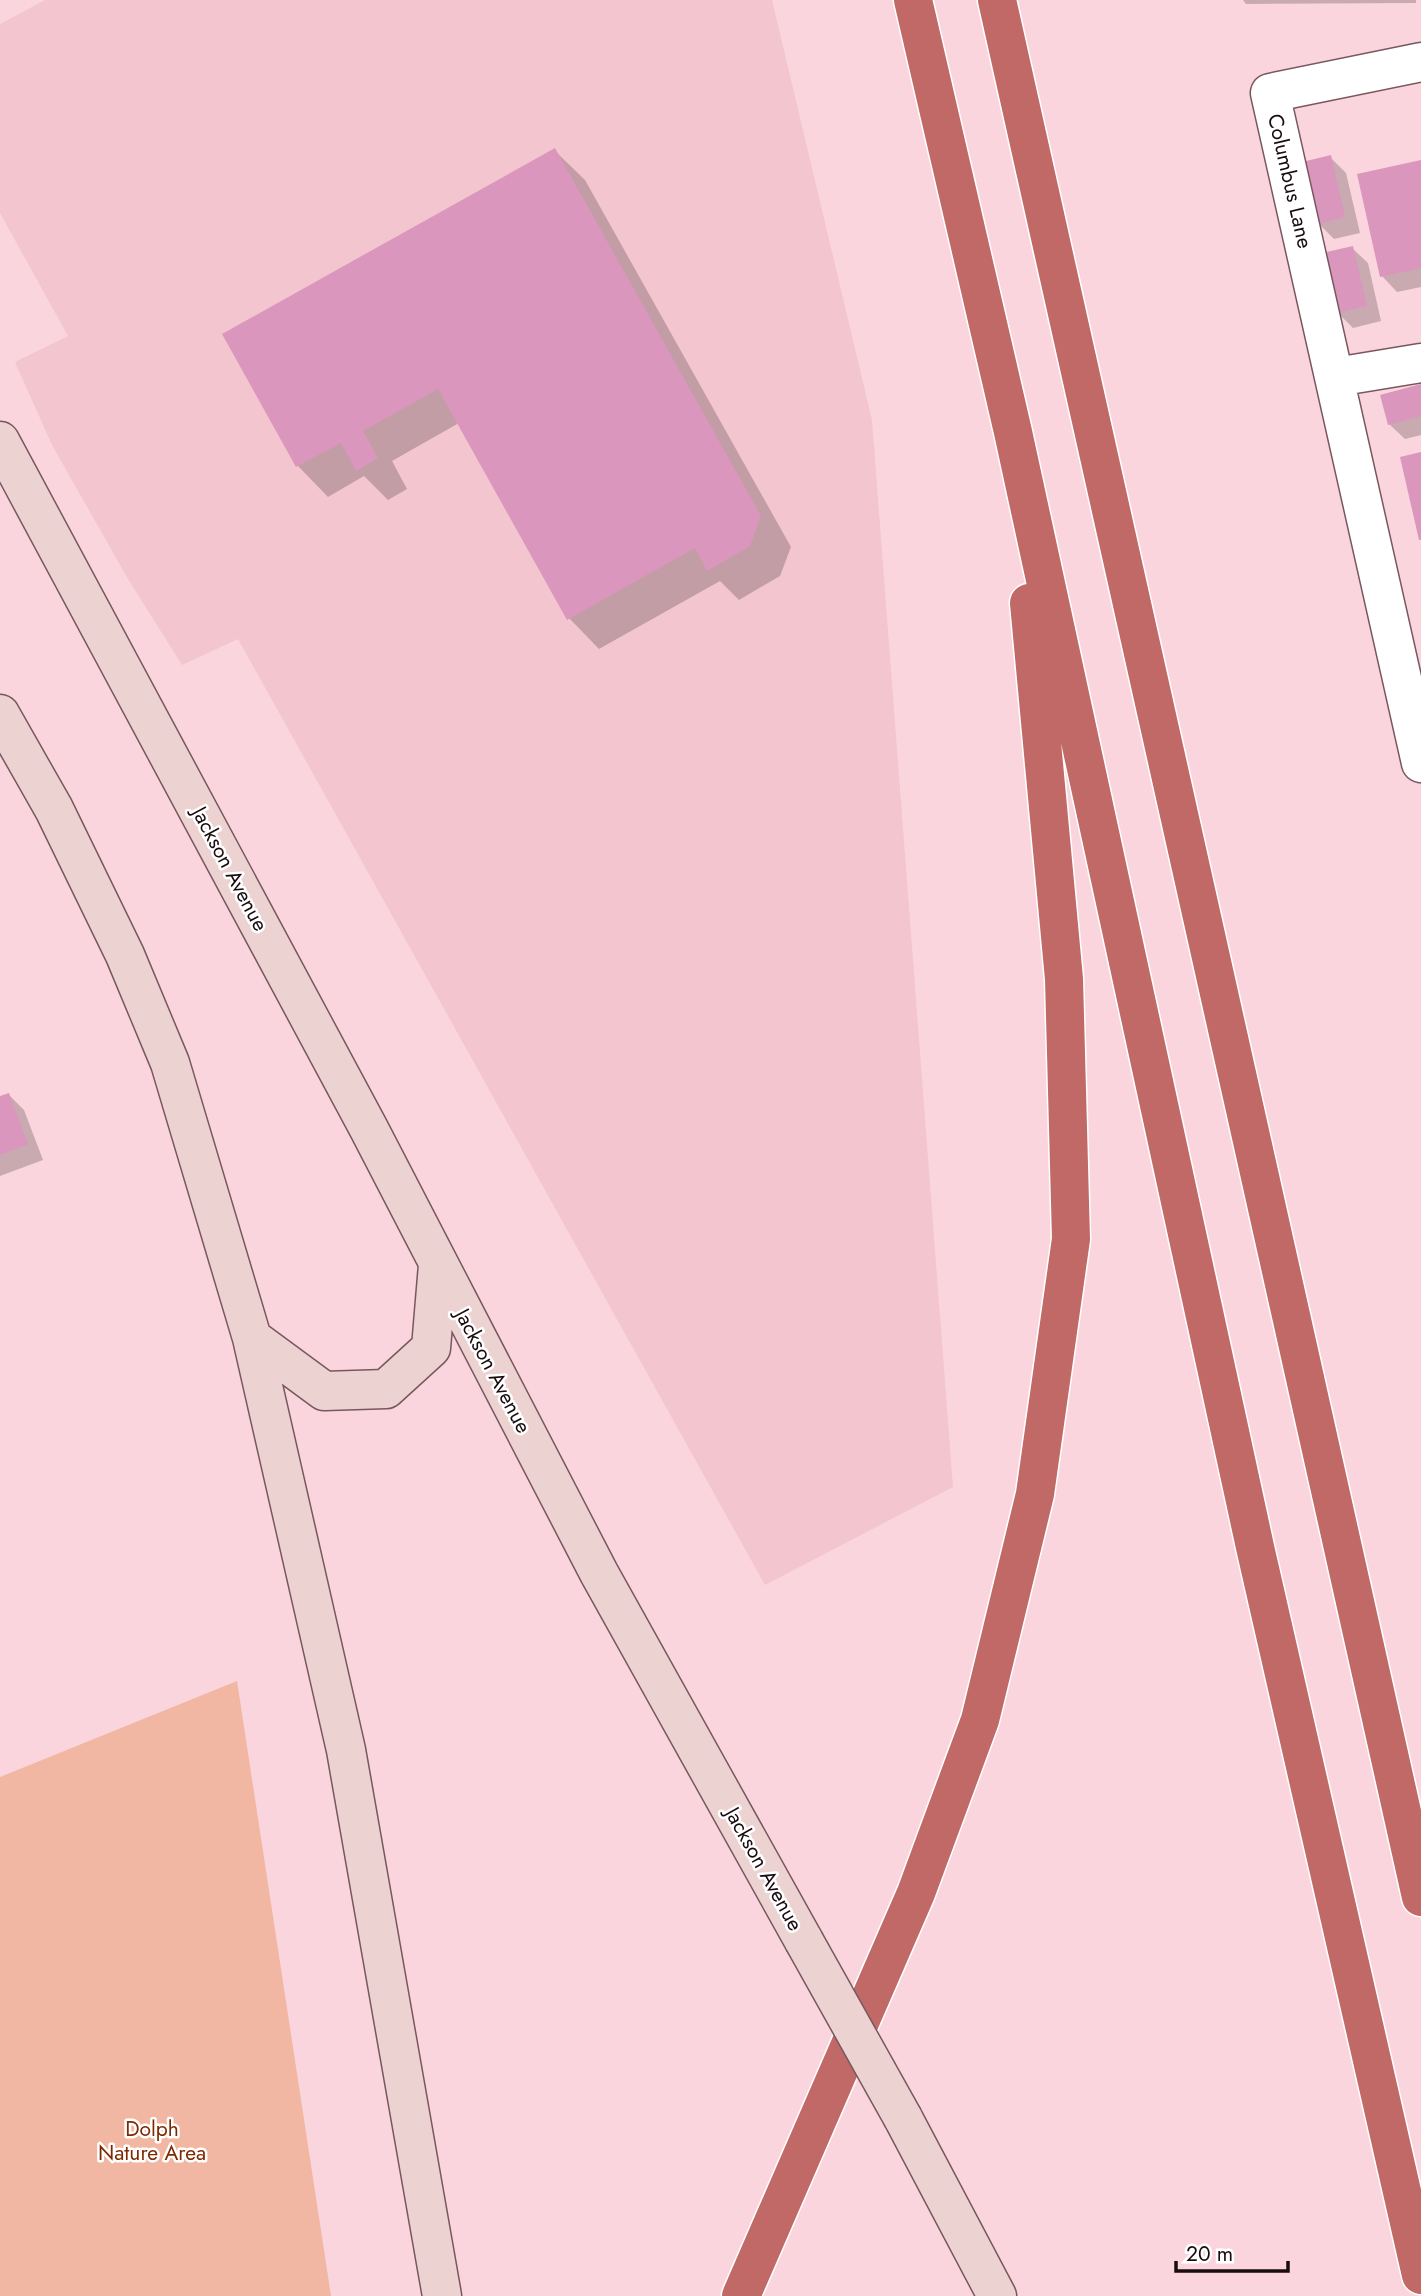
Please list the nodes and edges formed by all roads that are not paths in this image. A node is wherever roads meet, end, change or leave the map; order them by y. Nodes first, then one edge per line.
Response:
1 (913, 0) edge
2 (997, 0) edge
3 (1421, 62) edge
4 (1421, 363) edge
5 (1336, 377) junction
6 (1013, 432) junction
7 (0, 441) edge
8 (0, 714) edge
9 (1421, 763) edge
10 (438, 1265) junction
11 (252, 1338) junction
12 (1421, 1897) edge
13 (1421, 2275) edge
14 (442, 2296) edge
15 (741, 2296) edge
16 (997, 2296) edge

1 - 6 highway
2 - 12 highway
3 - 5 street, Columbus Lane
4 - 5 street
5 - 9 street, Columbus Lane
6 - 13 highway
6 - 15 highway
7 - 10 main road, Jackson Avenue
8 - 11 main road
10 - 11 main road
10 - 16 main road, Jackson Avenue, bridge
11 - 14 main road

